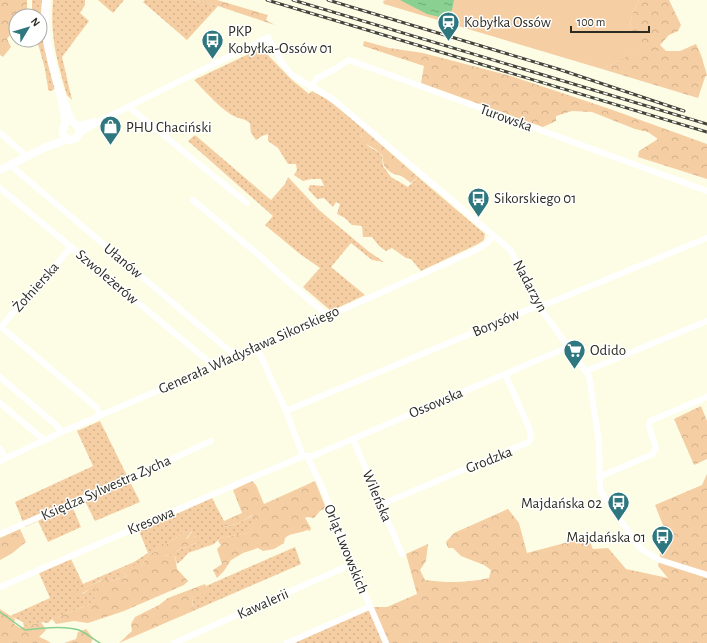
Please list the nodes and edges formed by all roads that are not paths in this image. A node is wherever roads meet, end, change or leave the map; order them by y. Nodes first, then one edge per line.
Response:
1 (46, 0) edge
2 (310, 87) junction
3 (129, 107) junction
4 (74, 126) junction
5 (0, 133) edge
6 (65, 136) junction
7 (25, 158) junction
8 (10, 165) junction
9 (0, 170) edge
10 (0, 188) edge
11 (707, 191) edge
12 (193, 200) dead end
13 (247, 202) dead end
14 (494, 236) junction
15 (707, 238) edge
16 (71, 247) junction
17 (539, 306) junction
18 (328, 316) junction
19 (707, 321) edge
20 (1, 326) edge
21 (568, 347) junction
22 (257, 348) junction
23 (234, 358) junction
24 (214, 366) junction
25 (586, 371) junction
26 (505, 374) junction
27 (0, 377) edge
28 (707, 397) edge
29 (0, 403) edge
30 (286, 411) junction
31 (100, 415) junction
32 (62, 432) junction
33 (353, 438) junction
34 (44, 440) junction
35 (211, 441) dead end
36 (0, 449) edge
37 (305, 456) junction
38 (6, 458) junction
39 (0, 461) edge
40 (599, 477) junction
41 (380, 505) junction
42 (0, 534) edge
43 (402, 554) dead end
44 (352, 564) junction
45 (707, 576) edge
46 (0, 587) edge
47 (369, 607) junction
48 (174, 643) edge
49 (287, 643) edge
50 (386, 643) edge

1 - 4 street
2 - 3 street, Nadarzyn
2 - 11 street, Turowska
2 - 14 street, Nadarzyn
3 - 4 street
3 - 13 street
4 - 6 street
4 - 6 street
5 - 7 street
6 - 7 street
7 - 8 street
8 - 9 street
8 - 23 street, Ułanów
10 - 16 street, Szwoleżerów
12 - 18 street
14 - 17 street, Nadarzyn
14 - 18 street, Generała Władysława Sikorskiego
15 - 17 street, Borysów
16 - 20 street, Żołnierska
16 - 24 street, Szwoleżerów
17 - 21 street, Nadarzyn
17 - 30 street, Borysów
18 - 22 street, Generała Władysława Sikorskiego
19 - 25 street
20 - 31 street
21 - 25 street, Nadarzyn
21 - 26 street, Ossowska
22 - 23 street, Generała Władysława Sikorskiego
22 - 30 street, Orląt Lwowskich
23 - 24 street, Generała Władysława Sikorskiego
24 - 31 street, Generała Władysława Sikorskiego
25 - 40 street, Nadarzyn
26 - 33 street, Ossowska
26 - 41 street, Grodzka
27 - 32 street
28 - 40 street
29 - 34 street
30 - 37 street, Orląt Lwowskich
31 - 32 street, Generała Władysława Sikorskiego
32 - 34 street, Generała Władysława Sikorskiego
33 - 37 street, Ossowska
33 - 41 street, Wileńska
34 - 38 street, Generała Władysława Sikorskiego
35 - 42 street, Księdza Sylwestra Zycha
36 - 38 street
37 - 44 street, Orląt Lwowskich
37 - 46 street, Kresowa
38 - 39 street, Generała Władysława Sikorskiego
40 - 45 street, Nadarzyn
41 - 43 street, Wileńska
44 - 47 street, Orląt Lwowskich
44 - 48 street, Kawalerii
47 - 49 street
47 - 50 street, Orląt Lwowskich

